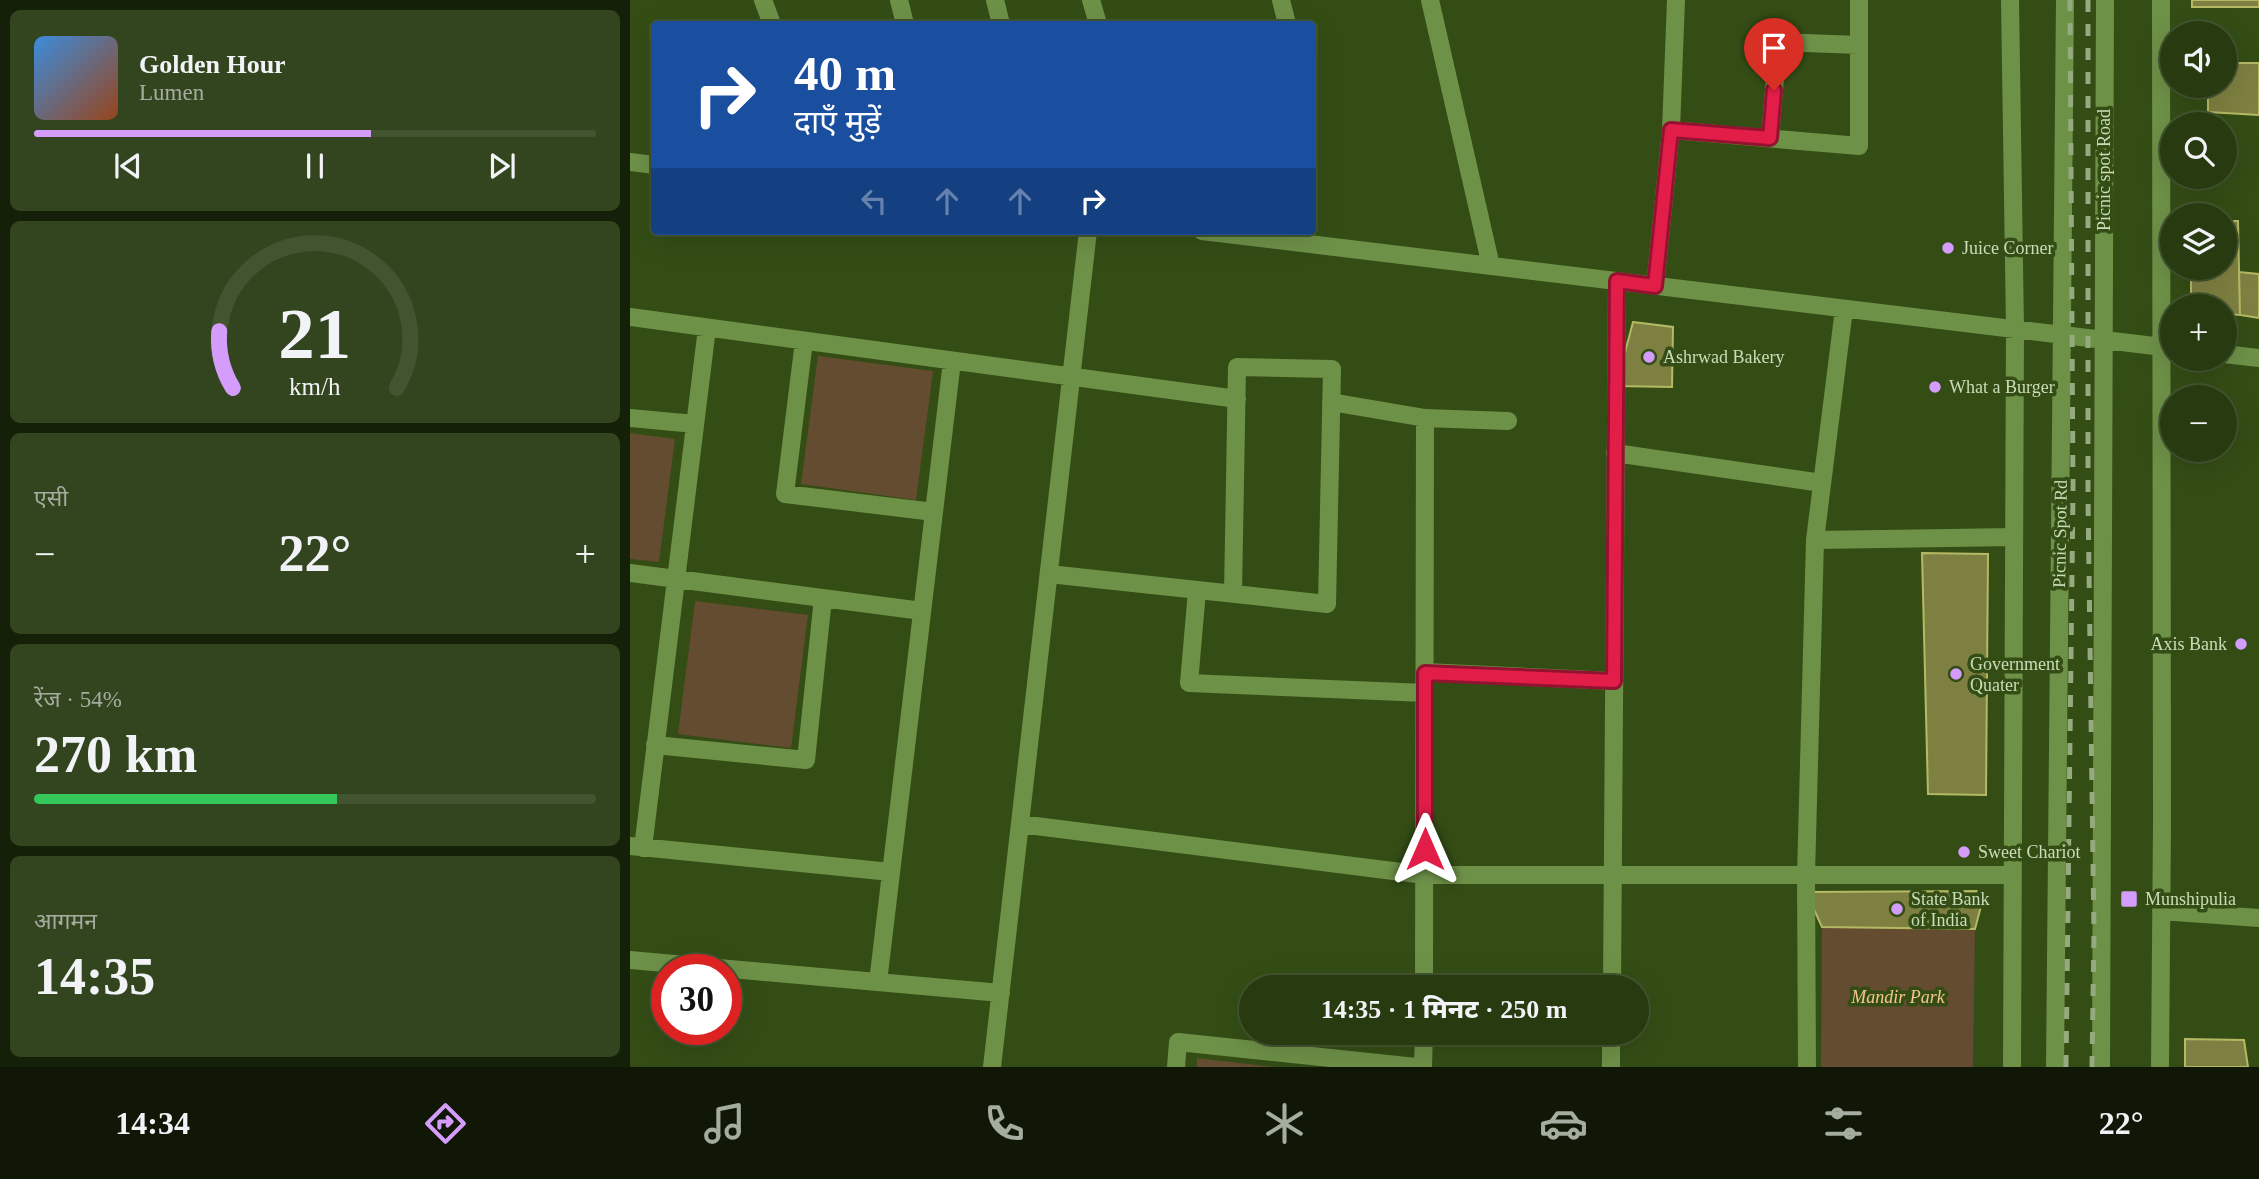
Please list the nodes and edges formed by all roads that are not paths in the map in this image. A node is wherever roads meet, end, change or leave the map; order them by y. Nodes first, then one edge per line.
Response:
1 (763, 0) edge
2 (899, 0) edge
3 (995, 0) edge
4 (1091, 0) edge
5 (1281, 0) edge
6 (1430, 0) edge
7 (1676, 0) edge
8 (1859, 0) edge
9 (2010, 0) edge
10 (2065, 0) edge
11 (2105, 0) edge
12 (2161, 0) edge
13 (771, 21) edge
14 (904, 21) edge
15 (1000, 21) edge
16 (1097, 21) edge
17 (1286, 21) edge
18 (1859, 45) junction
19 (1671, 130) junction
20 (1770, 138) junction
21 (630, 162) edge
22 (651, 165) edge
23 (1088, 235) edge
24 (1235, 235) edge
25 (1491, 266) junction
26 (1617, 281) junction
27 (1655, 286) junction
28 (2165, 294) edge
29 (1844, 309) junction
30 (630, 317) edge
31 (707, 328) junction
32 (2015, 329) junction
33 (2062, 335) junction
34 (2104, 340) junction
35 (804, 341) junction
36 (2160, 346) edge
37 (2237, 355) edge
38 (2259, 358) edge
39 (952, 361) junction
40 (2166, 371) edge
41 (1071, 378) junction
42 (1237, 399) junction
43 (1331, 402) junction
44 (630, 418) edge
45 (1425, 418) junction
46 (1507, 421) dead end
47 (695, 425) junction
48 (1615, 453) junction
49 (1822, 483) junction
50 (934, 512) junction
51 (2014, 537) junction
52 (1815, 540) junction
53 (630, 573) edge
54 (1049, 574) junction
55 (676, 579) junction
56 (1197, 591) junction
57 (1233, 594) junction
58 (822, 598) junction
59 (922, 611) junction
60 (1425, 673) junction
61 (1614, 681) junction
62 (1425, 693) junction
63 (655, 746) junction
64 (1020, 824) junction
65 (636, 847) edge
66 (891, 872) junction
67 (1426, 875) junction
68 (1613, 875) junction
69 (1806, 875) junction
70 (2013, 875) junction
71 (2161, 911) junction
72 (2259, 918) edge
73 (630, 960) edge
74 (1424, 975) edge
75 (1612, 975) edge
76 (878, 982) junction
77 (1001, 993) junction
78 (1424, 1045) edge
79 (1611, 1045) edge
80 (992, 1067) edge
81 (1176, 1067) edge
82 (1416, 1067) edge
83 (1423, 1067) edge
84 (1611, 1067) edge
85 (1807, 1067) edge
86 (2012, 1067) edge
87 (2055, 1067) edge
88 (2101, 1067) edge
89 (2160, 1067) edge

1 - 13 street
2 - 14 street
3 - 15 street
4 - 16 street
5 - 17 street
6 - 25 street
7 - 19 street
8 - 18 street
9 - 32 street
10 - 33 street, Picnic Spot Rd
11 - 34 street, Picnic spot Road
12 - 28 street
18 - 20 street
18 - 20 street
19 - 20 street
19 - 27 street
21 - 22 street
23 - 41 street
24 - 25 street
25 - 26 street
26 - 27 street
26 - 48 street
27 - 29 street
29 - 32 street
29 - 49 street
30 - 31 street
31 - 35 street
31 - 47 street
32 - 33 street
32 - 51 street
33 - 34 street
33 - 87 street, Picnic Spot Rd
34 - 36 street
34 - 88 street, Picnic spot Road
35 - 39 street
35 - 50 street
37 - 38 street
39 - 41 street
39 - 50 street
40 - 71 street
41 - 42 street
41 - 54 street
42 - 43 street
42 - 57 street
43 - 45 street
43 - 57 street
44 - 47 street
45 - 46 street
45 - 60 street
47 - 55 street
48 - 49 street
48 - 61 street
49 - 52 street
50 - 59 street
51 - 52 street
51 - 70 street
52 - 69 street
53 - 55 street
54 - 56 street
54 - 64 street
55 - 58 street
55 - 63 street
56 - 57 street
56 - 62 street
58 - 59 street
58 - 63 street
59 - 66 street
60 - 61 street
60 - 62 street
61 - 68 street
62 - 67 street
63 - 65 street
64 - 67 street
64 - 77 street
65 - 66 street
66 - 76 street
67 - 68 street
67 - 74 street
68 - 69 street
68 - 75 street
69 - 70 street
69 - 85 street
70 - 86 street
71 - 72 street
71 - 89 street
73 - 76 street
76 - 77 street
77 - 80 street
78 - 83 street
79 - 84 street
81 - 82 street

